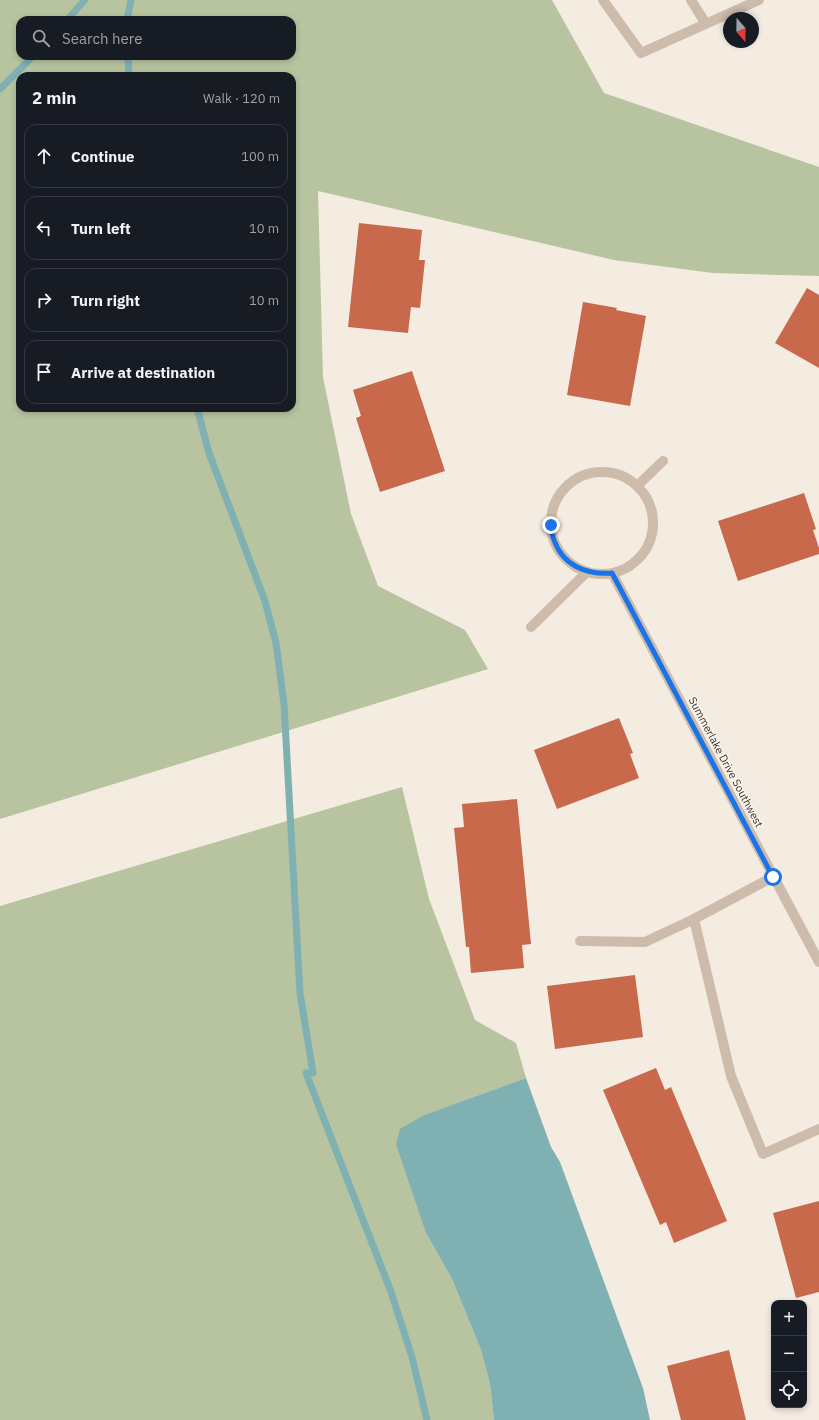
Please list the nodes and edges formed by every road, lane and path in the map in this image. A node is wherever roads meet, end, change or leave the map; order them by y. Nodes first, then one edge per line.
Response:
1 (603, 0) edge
2 (692, 0) edge
3 (759, 0) edge
4 (706, 24) junction
5 (662, 460) dead end
6 (637, 486) junction
7 (586, 572) junction
8 (612, 573) junction
9 (531, 627) dead end
10 (773, 877) junction
11 (694, 919) junction
12 (580, 941) dead end
13 (819, 962) edge
14 (819, 1129) edge

1 - 4 street
2 - 4 street
3 - 4 street
5 - 6 street
6 - 7 street
6 - 8 street
7 - 8 street
7 - 9 street
8 - 10 street, Summerlake Drive Southwest
10 - 11 street
10 - 13 street, Summerlake Drive Southwest
11 - 12 street
11 - 14 street

